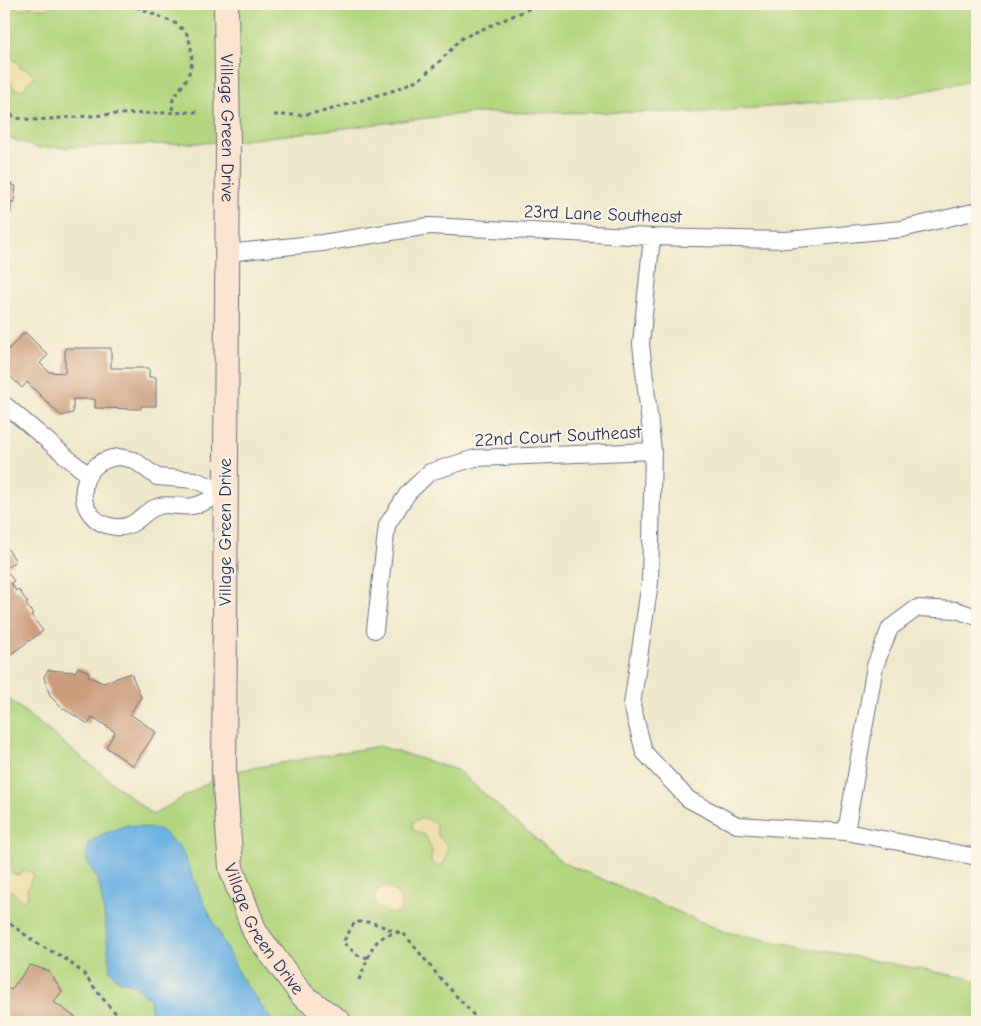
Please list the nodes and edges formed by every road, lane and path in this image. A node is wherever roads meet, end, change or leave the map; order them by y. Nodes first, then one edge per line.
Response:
1 (129, 4) edge
2 (226, 4) edge
3 (540, 4) edge
4 (4, 110) edge
5 (172, 112) junction
6 (198, 112) dead end
7 (274, 115) dead end
8 (977, 211) edge
9 (652, 237) junction
10 (227, 252) junction
11 (4, 404) edge
12 (653, 451) junction
13 (88, 475) junction
14 (225, 492) junction
15 (977, 617) edge
16 (375, 630) dead end
17 (846, 832) junction
18 (977, 857) edge
19 (4, 919) edge
20 (400, 932) junction
21 (368, 958) junction
22 (359, 980) dead end
23 (124, 1022) edge
24 (339, 1022) edge
25 (480, 1022) edge

1 - 5 path
2 - 10 street, Village Green Drive
3 - 7 path
4 - 5 path
5 - 6 path
8 - 9 street, 23rd Lane Southeast
9 - 10 street, 23rd Lane Southeast
9 - 12 street
10 - 14 street, Village Green Drive
11 - 13 street
12 - 16 street, 22nd Court Southeast
12 - 17 street
13 - 14 street
13 - 14 street
14 - 24 street, Village Green Drive
15 - 17 street
17 - 18 street
19 - 23 path
20 - 21 path
20 - 21 path
20 - 25 path
21 - 22 path

